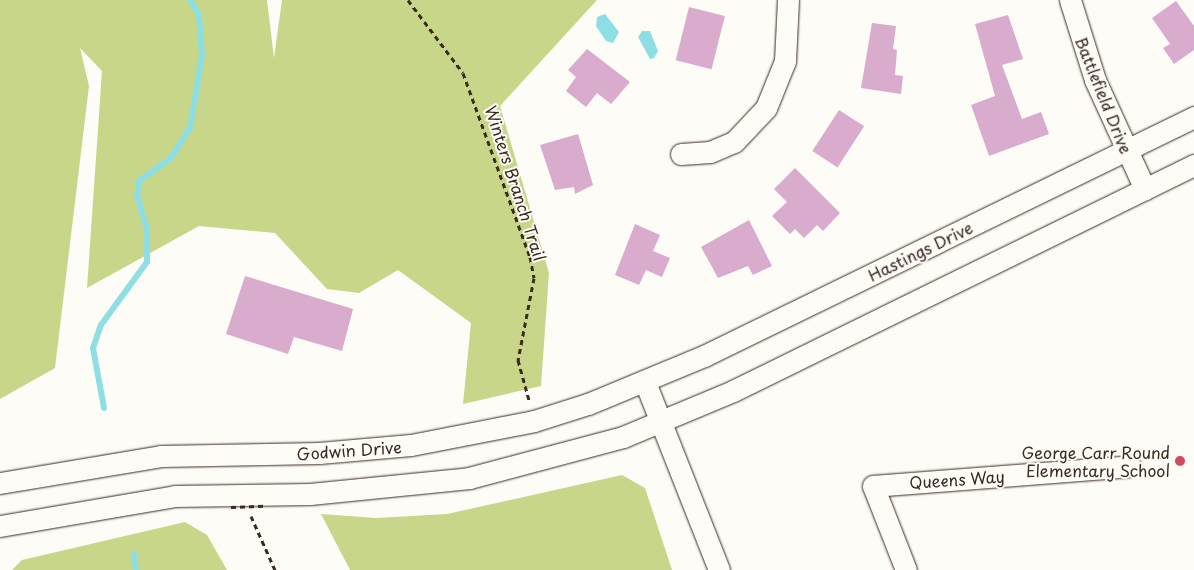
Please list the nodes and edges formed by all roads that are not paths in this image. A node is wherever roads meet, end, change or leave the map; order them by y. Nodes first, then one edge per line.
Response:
1 (788, 0) edge
2 (1070, 0) edge
3 (1194, 117) edge
4 (1126, 151) junction
5 (682, 154) dead end
6 (1194, 165) edge
7 (1145, 188) junction
8 (645, 382) junction
9 (660, 424) junction
10 (1130, 466) dead end
11 (0, 483) edge
12 (0, 526) edge
13 (719, 570) edge
14 (906, 570) edge

1 - 5 street
2 - 4 street, Battlefield Drive
3 - 4 street, Hastings Drive
4 - 7 street, Battlefield Drive
4 - 8 street, Hastings Drive
6 - 7 street
7 - 9 street
8 - 9 street
8 - 11 street, Godwin Drive
9 - 12 street
9 - 13 street
10 - 14 street, Queens Way

